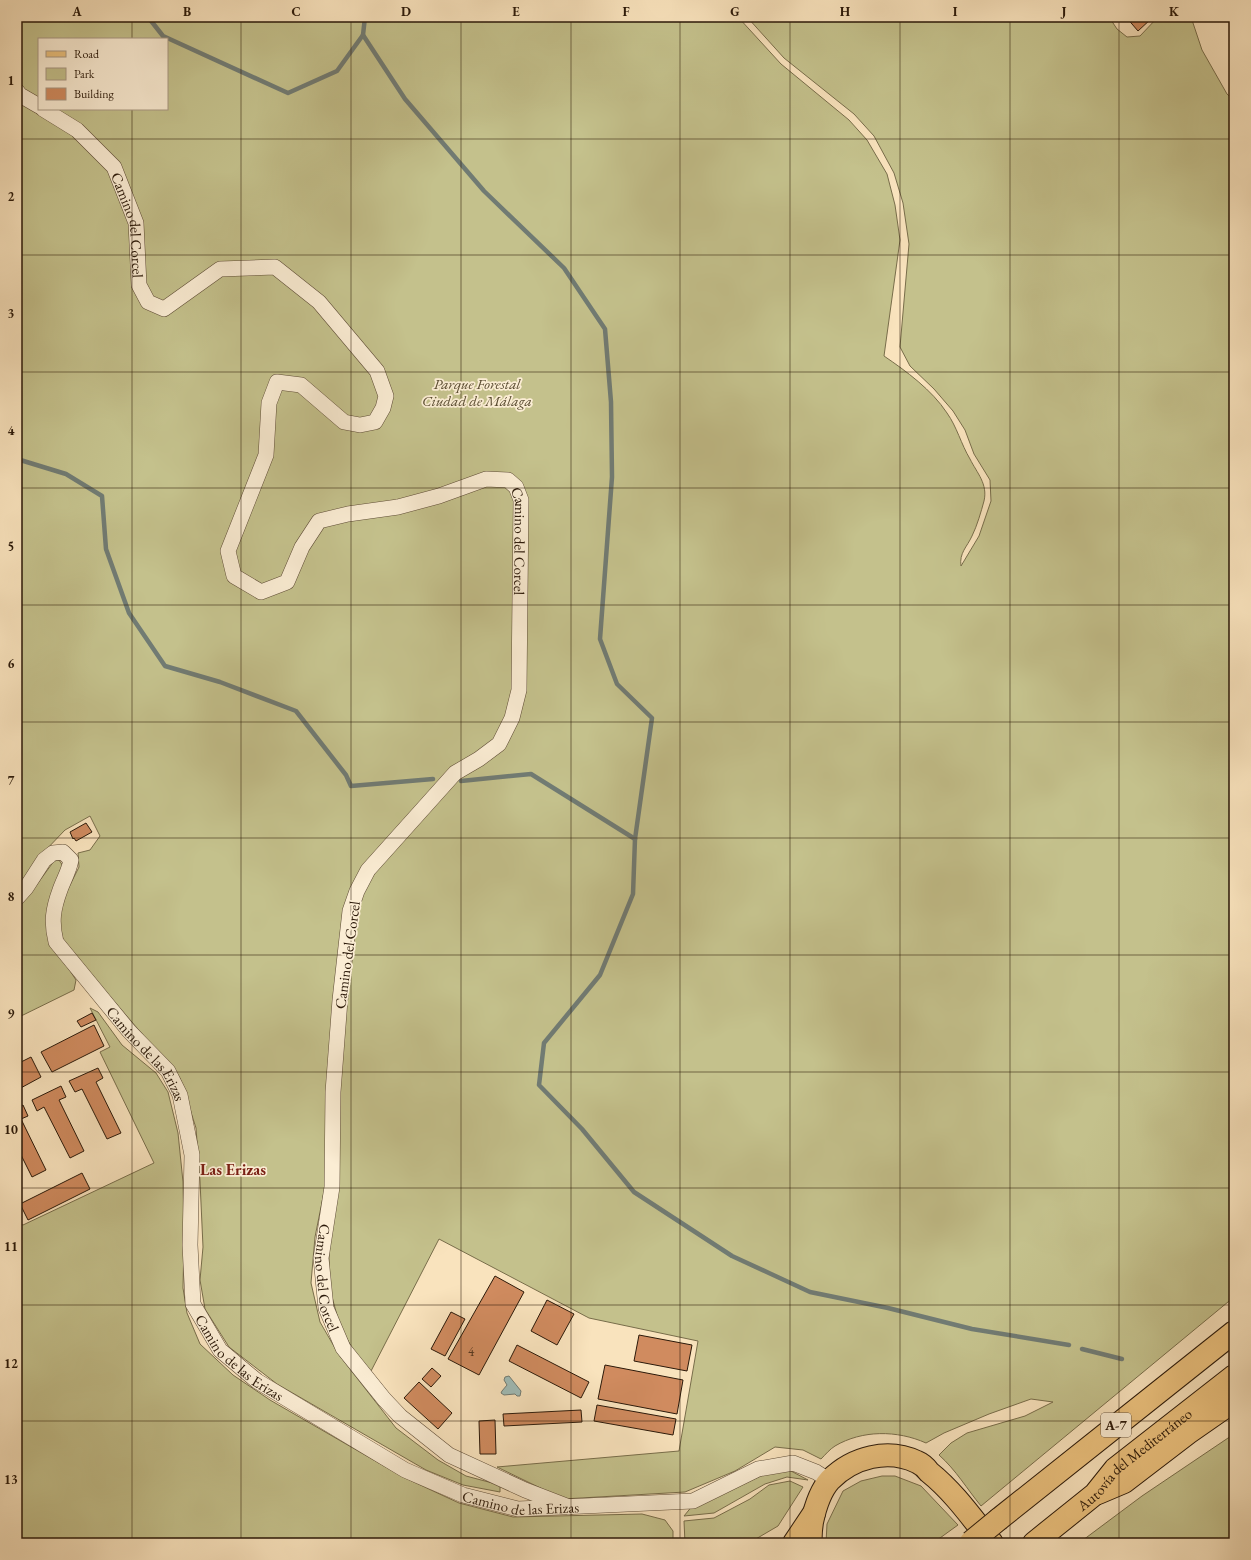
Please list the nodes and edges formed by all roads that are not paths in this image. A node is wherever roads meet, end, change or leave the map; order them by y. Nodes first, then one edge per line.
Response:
1 (17, 91) edge
2 (38, 105) edge
3 (45, 110) edge
4 (17, 898) edge
5 (1234, 1332) edge
6 (1234, 1376) edge
7 (1234, 1401) edge
8 (830, 1481) junction
9 (1095, 1494) junction
10 (570, 1507) junction
11 (814, 1513) junction
12 (794, 1543) edge
13 (811, 1543) edge
14 (977, 1543) edge
15 (1034, 1543) edge

1 - 2 street
3 - 10 street, Camino del Corcel
4 - 10 street, Camino de las Erizas
5 - 14 main road, A-7, bridge
6 - 9 main road, Autovía del Mediterráneo / A-7
7 - 9 main road
8 - 10 street, Camino de las Erizas
8 - 11 main road
8 - 14 main road
9 - 15 main road, Autovía del Mediterráneo / A-7
11 - 12 main road
11 - 13 main road

